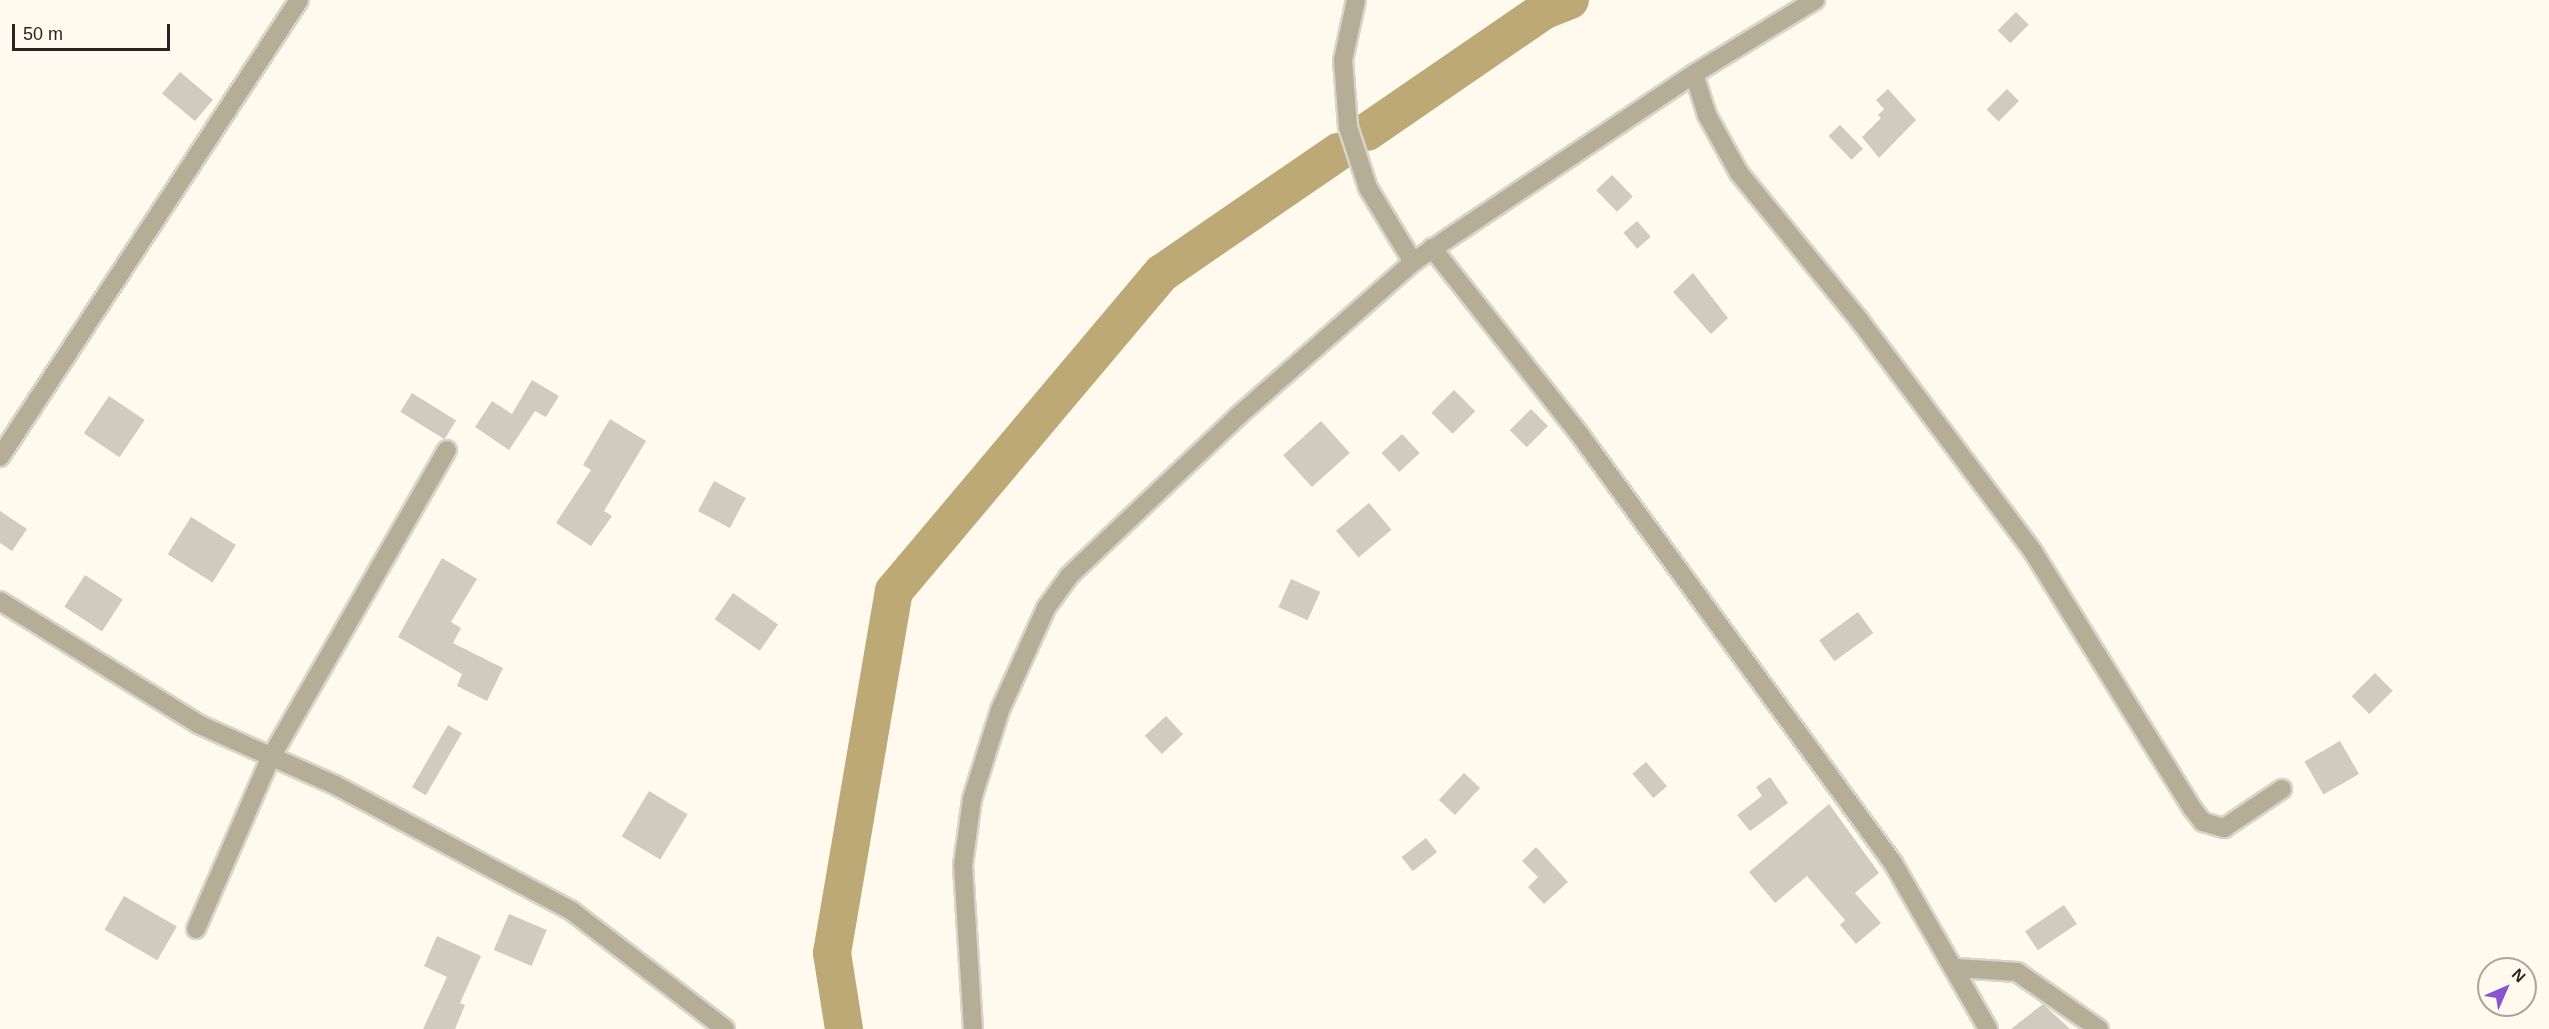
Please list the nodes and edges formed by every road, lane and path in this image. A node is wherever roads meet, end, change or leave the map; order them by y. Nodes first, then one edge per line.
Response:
1 (299, 0) edge
2 (1356, 0) edge
3 (1815, 0) edge
4 (1694, 74) junction
5 (1432, 248) junction
6 (1413, 262) junction
7 (447, 450) dead end
8 (0, 457) edge
9 (0, 602) edge
10 (270, 759) junction
11 (2282, 789) dead end
12 (196, 929) dead end
13 (1957, 968) junction
14 (725, 1029) edge
15 (973, 1029) edge
16 (1988, 1029) edge
17 (2099, 1029) edge

1 - 8 street
2 - 6 street
3 - 4 street
4 - 5 street
4 - 11 street
5 - 6 street
5 - 13 street
6 - 15 street
7 - 10 street
9 - 10 street
10 - 12 street
10 - 14 street
13 - 16 street
13 - 17 street

